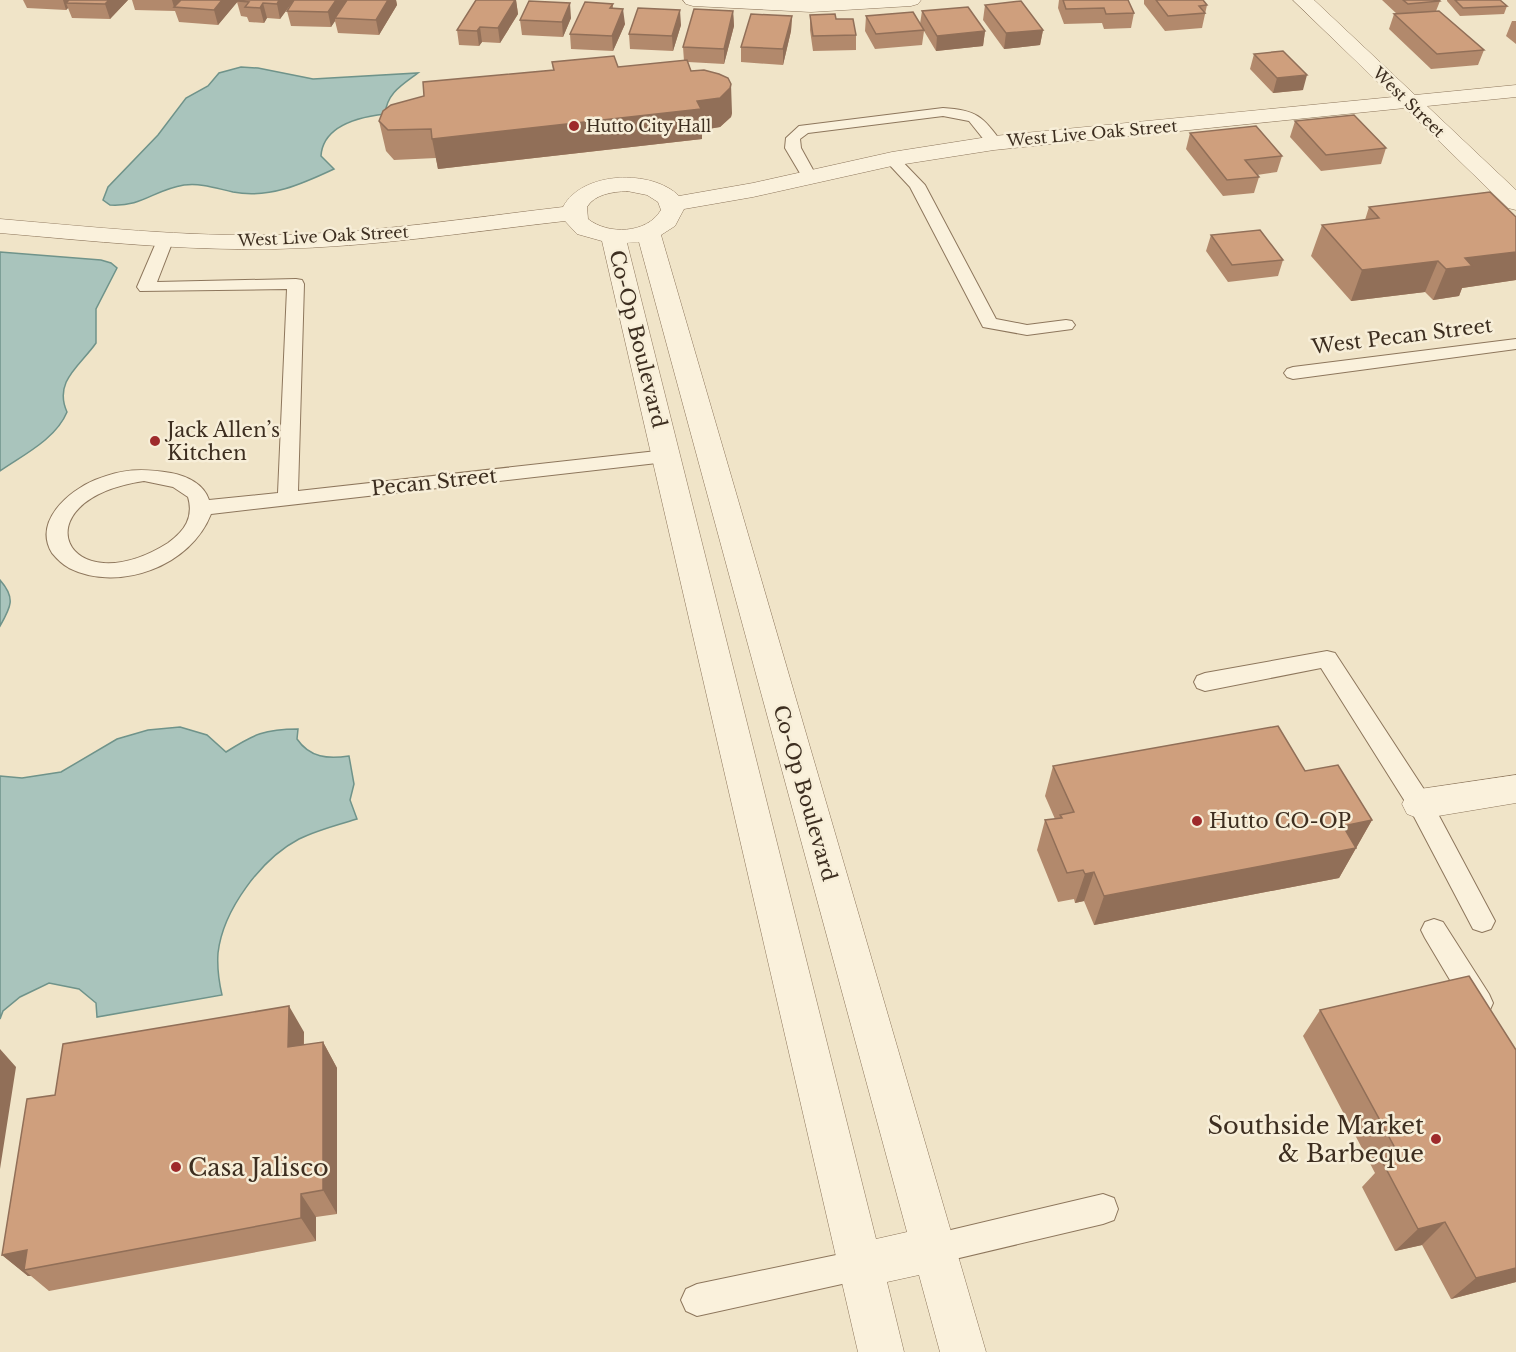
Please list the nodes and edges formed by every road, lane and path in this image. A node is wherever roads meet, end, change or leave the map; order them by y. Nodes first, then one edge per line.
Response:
1 (693, 0) edge
2 (911, 0) edge
3 (1303, 0) edge
4 (1516, 91) edge
5 (1411, 103) junction
6 (994, 143) junction
7 (892, 159) junction
8 (809, 177) junction
9 (1516, 203) edge
10 (673, 204) junction
11 (574, 213) junction
12 (0, 226) edge
13 (648, 233) junction
14 (613, 237) junction
15 (166, 238) junction
16 (1066, 325) dead end
17 (1516, 344) edge
18 (1293, 373) dead end
19 (708, 449) junction
20 (666, 456) junction
21 (288, 498) junction
22 (202, 508) junction
23 (1204, 681) dead end
24 (1516, 789) edge
25 (1420, 804) junction
26 (1482, 921) dead end
27 (1434, 930) dead end
28 (1491, 1022) edge
29 (1103, 1209) dead end
30 (934, 1249) junction
31 (860, 1265) junction
32 (697, 1300) dead end
33 (881, 1352) edge
34 (963, 1352) edge

1 - 2 street
3 - 5 street, West Street
4 - 5 street, West Live Oak Street
5 - 6 street, West Live Oak Street
5 - 9 street, West Street
6 - 7 street, West Live Oak Street
6 - 8 lane
7 - 8 street, West Live Oak Street
7 - 16 lane
8 - 10 street, West Live Oak Street
10 - 11 street
10 - 13 street
11 - 14 street
11 - 15 street, West Live Oak Street
12 - 15 street, West Live Oak Street
13 - 14 street
13 - 19 street, Co-Op Boulevard
14 - 20 street, Co-Op Boulevard
15 - 21 lane
17 - 18 lane, West Pecan Street
19 - 20 street
19 - 30 street, Co-Op Boulevard
20 - 21 lane, Pecan Street
20 - 31 street, Co-Op Boulevard
21 - 22 lane, Pecan Street
22 - 22 lane
23 - 25 lane
24 - 25 street
25 - 26 lane
27 - 28 lane
29 - 30 lane
30 - 31 street
30 - 34 street, Co-Op Boulevard
31 - 32 lane
31 - 33 street, Co-Op Boulevard

